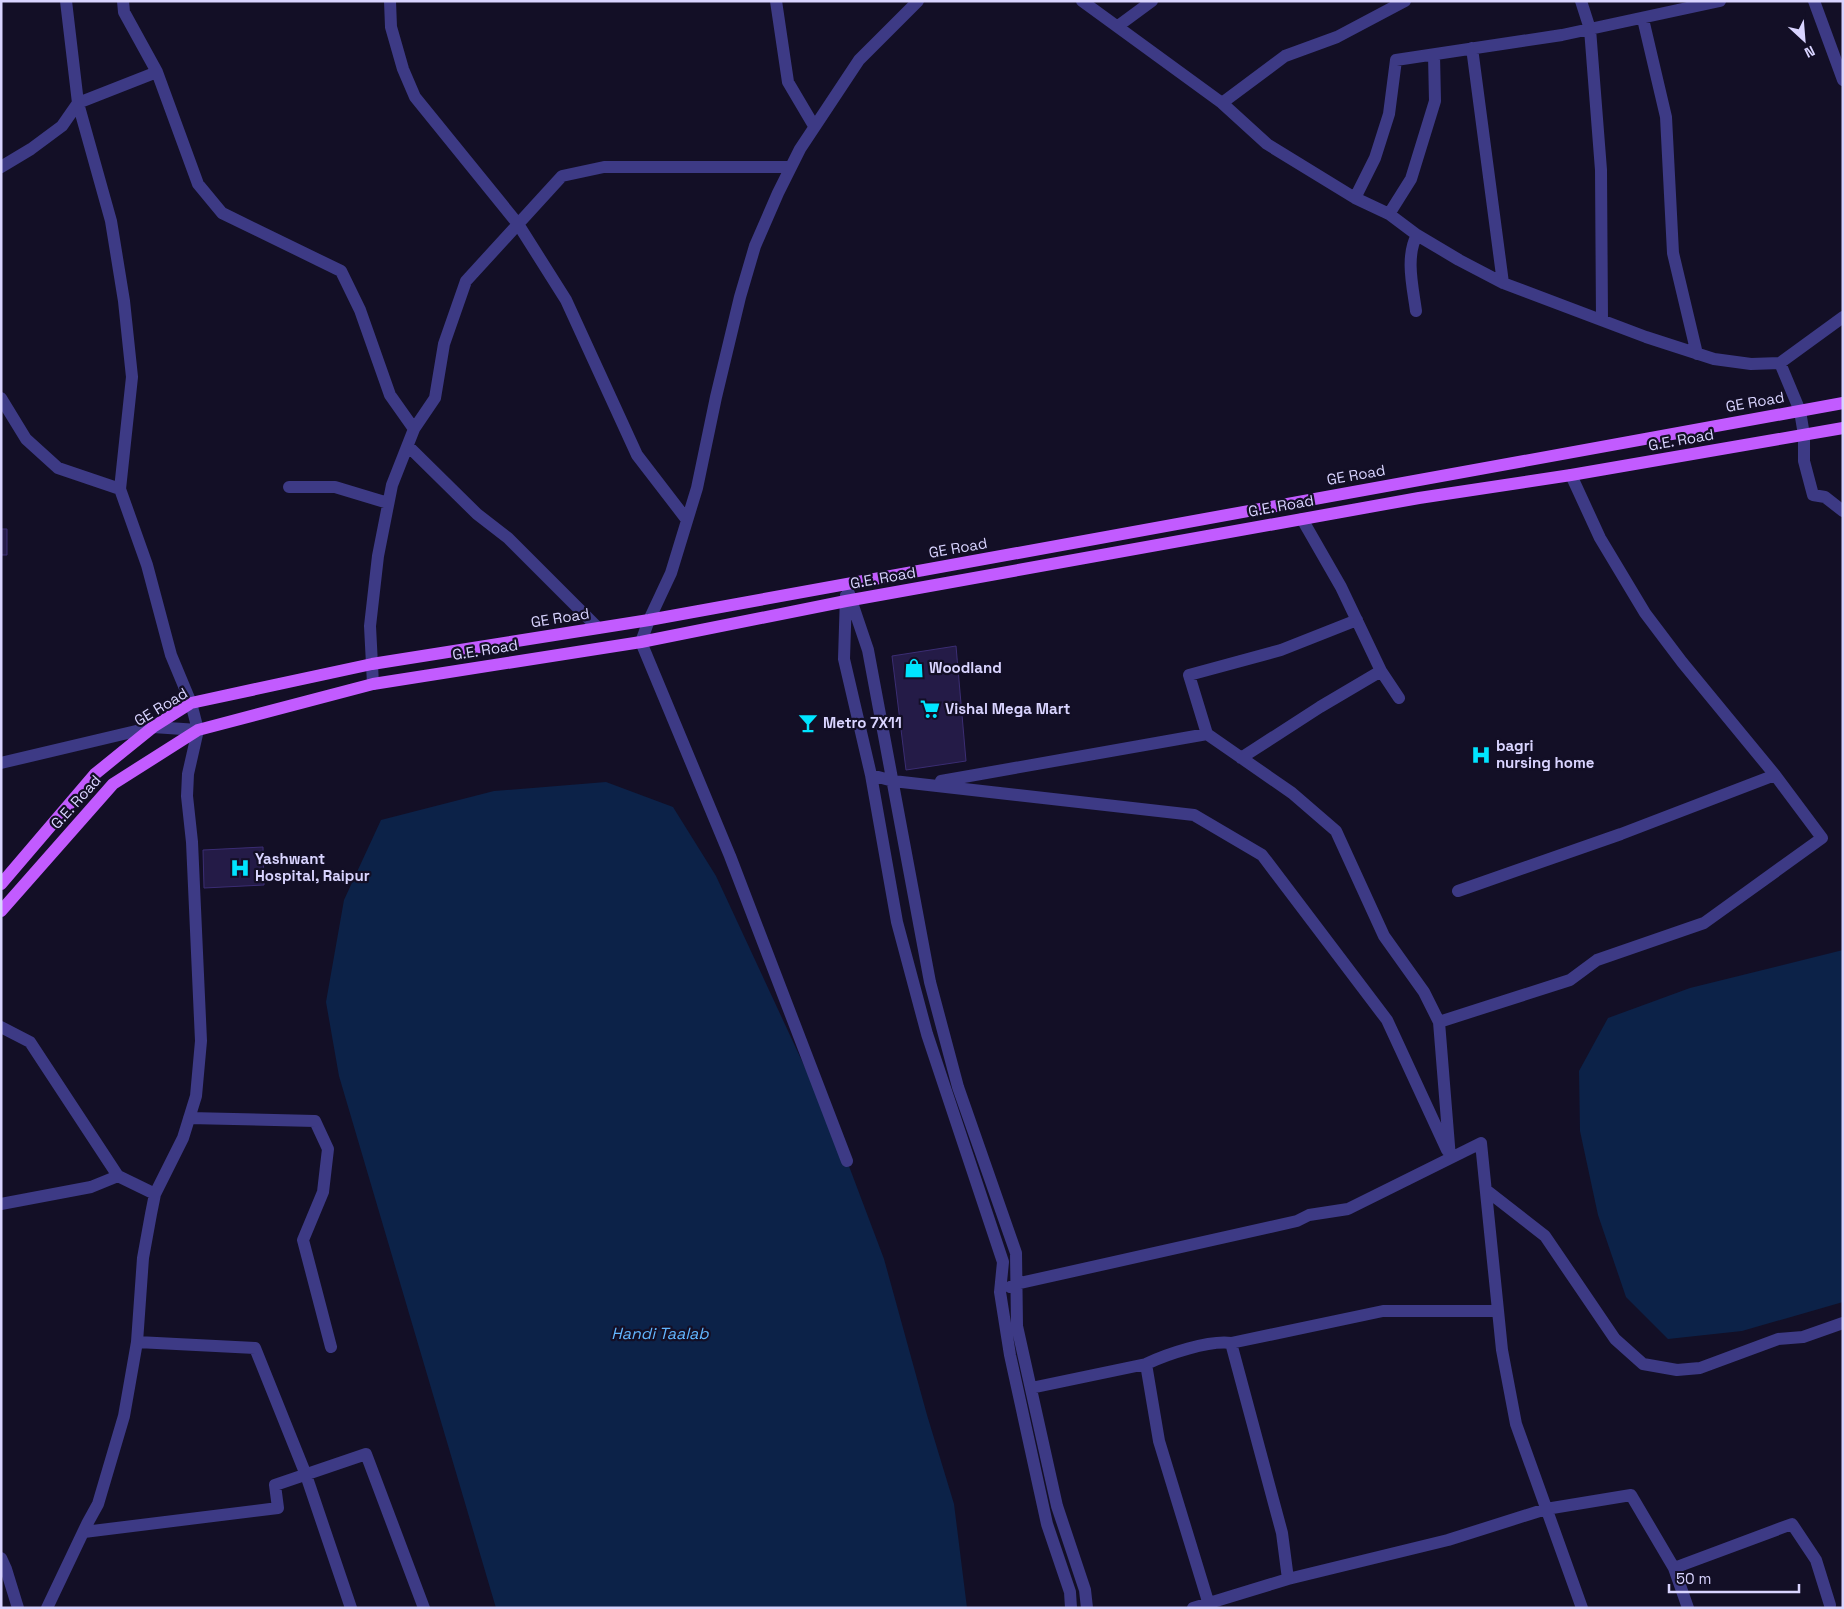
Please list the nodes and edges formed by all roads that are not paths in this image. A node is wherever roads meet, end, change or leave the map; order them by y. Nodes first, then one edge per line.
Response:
1 (66, 1) edge
2 (123, 1) edge
3 (390, 1) edge
4 (776, 1) edge
5 (918, 1) edge
6 (1082, 1) edge
7 (1152, 1) edge
8 (1405, 1) edge
9 (1581, 1) edge
10 (1720, 1) edge
11 (1814, 1) edge
12 (1643, 19) junction
13 (1118, 26) junction
14 (1590, 29) junction
15 (1472, 48) junction
16 (1434, 55) junction
17 (157, 72) junction
18 (1843, 80) edge
19 (78, 103) junction
20 (1222, 103) junction
21 (814, 126) junction
22 (1, 167) edge
23 (791, 167) junction
24 (1355, 198) junction
25 (1389, 214) junction
26 (518, 224) junction
27 (1417, 235) junction
28 (1503, 283) junction
29 (1416, 312) dead end
30 (1843, 317) edge
31 (1602, 320) junction
32 (1697, 354) junction
33 (1780, 363) junction
34 (1, 398) edge
35 (1843, 403) edge
36 (1800, 411) junction
37 (1843, 428) edge
38 (414, 429) junction
39 (1804, 435) junction
40 (408, 446) junction
41 (1570, 475) junction
42 (289, 487) dead end
43 (120, 489) junction
44 (388, 503) junction
45 (1843, 511) edge
46 (1302, 519) junction
47 (687, 520) junction
48 (846, 585) junction
49 (848, 601) junction
50 (649, 620) junction
51 (1357, 620) junction
52 (598, 628) junction
53 (641, 642) junction
54 (372, 664) junction
55 (1381, 671) junction
56 (372, 684) junction
57 (1399, 698) dead end
58 (191, 704) junction
59 (153, 728) junction
60 (198, 730) junction
61 (1207, 734) junction
62 (1241, 758) junction
63 (1, 763) edge
64 (871, 775) junction
65 (1775, 775) junction
66 (893, 781) junction
67 (926, 783) junction
68 (1, 884) edge
69 (1458, 891) dead end
70 (1, 911) edge
71 (1439, 1022) junction
72 (1, 1027) edge
73 (189, 1118) junction
74 (1450, 1158) junction
75 (847, 1161) dead end
76 (118, 1176) junction
77 (1486, 1190) junction
78 (156, 1194) junction
79 (1, 1204) edge
80 (1016, 1284) junction
81 (1000, 1292) junction
82 (1498, 1311) junction
83 (1843, 1323) edge
84 (137, 1342) junction
85 (1231, 1343) junction
86 (331, 1347) dead end
87 (1146, 1364) junction
88 (1031, 1388) junction
89 (306, 1475) junction
90 (1546, 1509) junction
91 (84, 1532) junction
92 (1, 1558) edge
93 (1674, 1568) junction
94 (1288, 1579) junction
95 (1843, 1600) edge
96 (1210, 1606) edge
97 (1827, 1607) edge
98 (18, 1608) edge
99 (47, 1608) edge
100 (352, 1608) edge
101 (424, 1608) edge
102 (1071, 1608) edge
103 (1087, 1608) edge
104 (1193, 1608) edge
105 (1582, 1608) edge
106 (1688, 1608) edge

1 - 19 street
2 - 17 street
3 - 26 street
4 - 21 street
5 - 21 street
6 - 13 street
7 - 13 street
8 - 20 street
9 - 14 street
10 - 12 street
11 - 18 street
12 - 14 street
12 - 32 street
13 - 20 street
14 - 15 street
14 - 31 street
15 - 16 street
15 - 28 street
16 - 24 street
16 - 25 street
17 - 19 street
17 - 38 street
19 - 22 street
19 - 43 street
20 - 24 street
21 - 23 street
23 - 26 street
23 - 47 street
24 - 25 street
25 - 27 street
26 - 38 street
26 - 47 street
27 - 28 street
27 - 29 street
28 - 31 street
30 - 33 street
31 - 32 street
32 - 33 street
33 - 36 street
34 - 43 street
35 - 36 main road, GE Road
36 - 39 street
36 - 48 main road, GE Road
37 - 39 main road, G.E. Road
38 - 40 street
39 - 41 main road, G.E. Road
39 - 45 street
40 - 44 street
40 - 52 street
41 - 46 main road, G.E. Road
41 - 65 street
42 - 44 street
43 - 58 street
44 - 54 street
46 - 49 main road, G.E. Road
46 - 51 street
47 - 50 street
48 - 49 street
48 - 50 main road, GE Road
49 - 53 main road, G.E. Road
49 - 64 street
49 - 66 street
50 - 52 main road, GE Road
50 - 53 street
51 - 55 street
51 - 61 street
52 - 54 main road, GE Road
53 - 56 main road, G.E. Road
53 - 75 street
54 - 56 street
54 - 58 main road, GE Road
55 - 57 street
55 - 62 street
56 - 60 main road, G.E. Road
58 - 59 main road, GE Road
58 - 60 street
59 - 60 street
59 - 63 street
59 - 68 main road, GE Road
60 - 70 main road, G.E. Road
60 - 73 street
61 - 62 street
61 - 67 street
62 - 71 street
64 - 66 street
64 - 81 street
65 - 69 street
65 - 71 street
66 - 67 street
66 - 80 street
67 - 74 street
71 - 74 street
72 - 76 street
73 - 78 street
73 - 86 street
74 - 77 street
74 - 80 street
76 - 78 street
76 - 79 street
77 - 82 street
77 - 83 street
78 - 84 street
80 - 81 street
80 - 88 street
81 - 102 street
82 - 85 street
82 - 90 street
84 - 89 street
84 - 91 street
85 - 87 street
85 - 94 street
87 - 88 street
87 - 96 street
88 - 103 street
89 - 91 street
89 - 100 street
89 - 101 street
90 - 93 street
90 - 94 street
90 - 105 street
91 - 99 street
92 - 98 street
93 - 97 street
93 - 106 street
94 - 96 street
95 - 97 street
96 - 104 street

